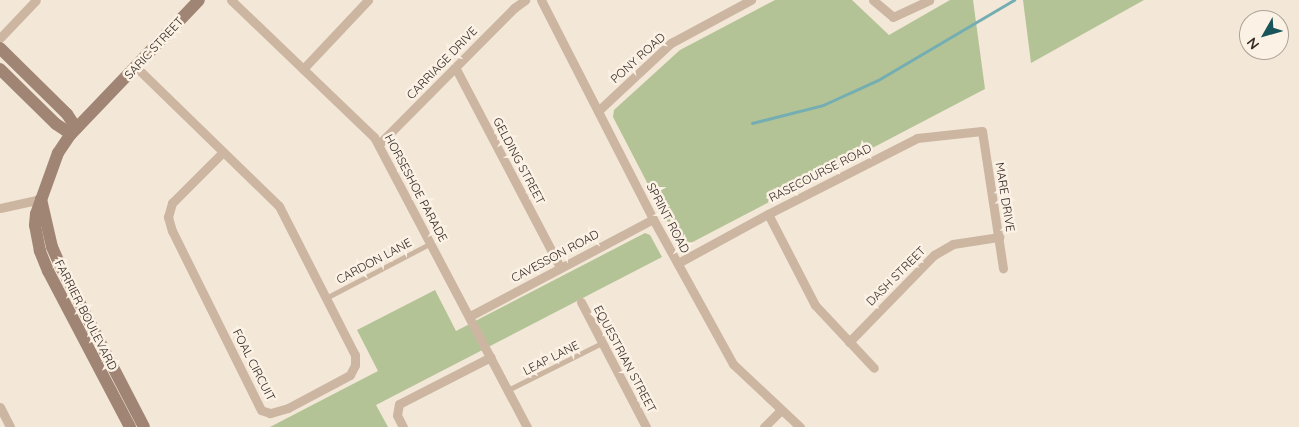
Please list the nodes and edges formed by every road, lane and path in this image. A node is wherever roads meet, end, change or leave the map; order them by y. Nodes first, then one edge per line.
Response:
1 (36, 0) edge
2 (198, 0) edge
3 (231, 0) edge
4 (368, 0) edge
5 (525, 0) edge
6 (541, 0) edge
7 (751, 0) edge
8 (873, 0) edge
9 (929, 0) edge
10 (736, 4) edge
11 (0, 38) edge
12 (0, 48) edge
13 (136, 67) junction
14 (455, 67) junction
15 (0, 69) edge
16 (303, 69) junction
17 (110, 95) joint
18 (598, 111) junction
19 (73, 131) junction
20 (982, 131) joint
21 (379, 144) junction
22 (223, 152) junction
23 (41, 199) junction
24 (0, 208) edge
25 (768, 214) junction
26 (653, 219) junction
27 (999, 237) junction
28 (431, 243) junction
29 (678, 263) junction
30 (560, 267) junction
31 (1003, 268) dead end
32 (326, 298) junction
33 (581, 302) dead end
34 (470, 316) junction
35 (849, 342) junction
36 (602, 343) junction
37 (491, 357) junction
38 (874, 368) dead end
39 (508, 390) junction
40 (0, 407) edge
41 (781, 410) junction
42 (10, 427) edge
43 (130, 427) edge
44 (144, 427) edge
45 (402, 427) edge
46 (527, 427) edge
47 (646, 427) edge
48 (764, 427) edge
49 (800, 427) edge

1 - 11 street
2 - 13 street, SARIC STREET
3 - 16 street, HORSESHOE PARADE
4 - 16 street
5 - 14 street, CARRIAGE DRIVE
6 - 18 street, SPRINT ROAD
7 - 10 street, PONY ROAD
8 - 9 street
10 - 18 street, PONY ROAD
12 - 19 street
13 - 17 street, SARIC STREET
13 - 22 street, FOAL CIRCUIT
14 - 21 street, CARRIAGE DRIVE
14 - 30 street, GELDING STREET
15 - 19 street
16 - 21 street, HORSESHOE PARADE
17 - 19 street, FARRIER BOULEVARD
18 - 26 street, SPRINT ROAD
19 - 23 street, FARRIER BOULEVARD
20 - 25 street, RASECOURSE ROAD
20 - 27 street, MARE DRIVE
21 - 28 street, HORSESHOE PARADE
22 - 32 street, FOAL CIRCUIT
22 - 32 street, FOAL CIRCUIT
23 - 24 street
23 - 43 street, FARRIER BOULEVARD
23 - 44 street, FARRIER BOULEVARD
25 - 29 street, RASECOURSE ROAD
25 - 35 street
26 - 29 street, SPRINT ROAD
26 - 30 street, CAVESSON ROAD
27 - 31 street, MARE DRIVE
27 - 35 street, DASH STREET
28 - 32 lane, CARDON LANE
28 - 34 street, HORSESHOE PARADE
29 - 41 street, SPRINT ROAD
30 - 34 street, CAVESSON ROAD
33 - 36 street, EQUESTRIAN STREET
34 - 37 street, HORSESHOE PARADE
35 - 38 street
36 - 39 lane, LEAP LANE
36 - 47 street, EQUESTRIAN STREET
37 - 39 street, HORSESHOE PARADE
37 - 45 street
39 - 46 street, HORSESHOE PARADE
40 - 42 street
41 - 48 street
41 - 49 street, SPRINT ROAD

